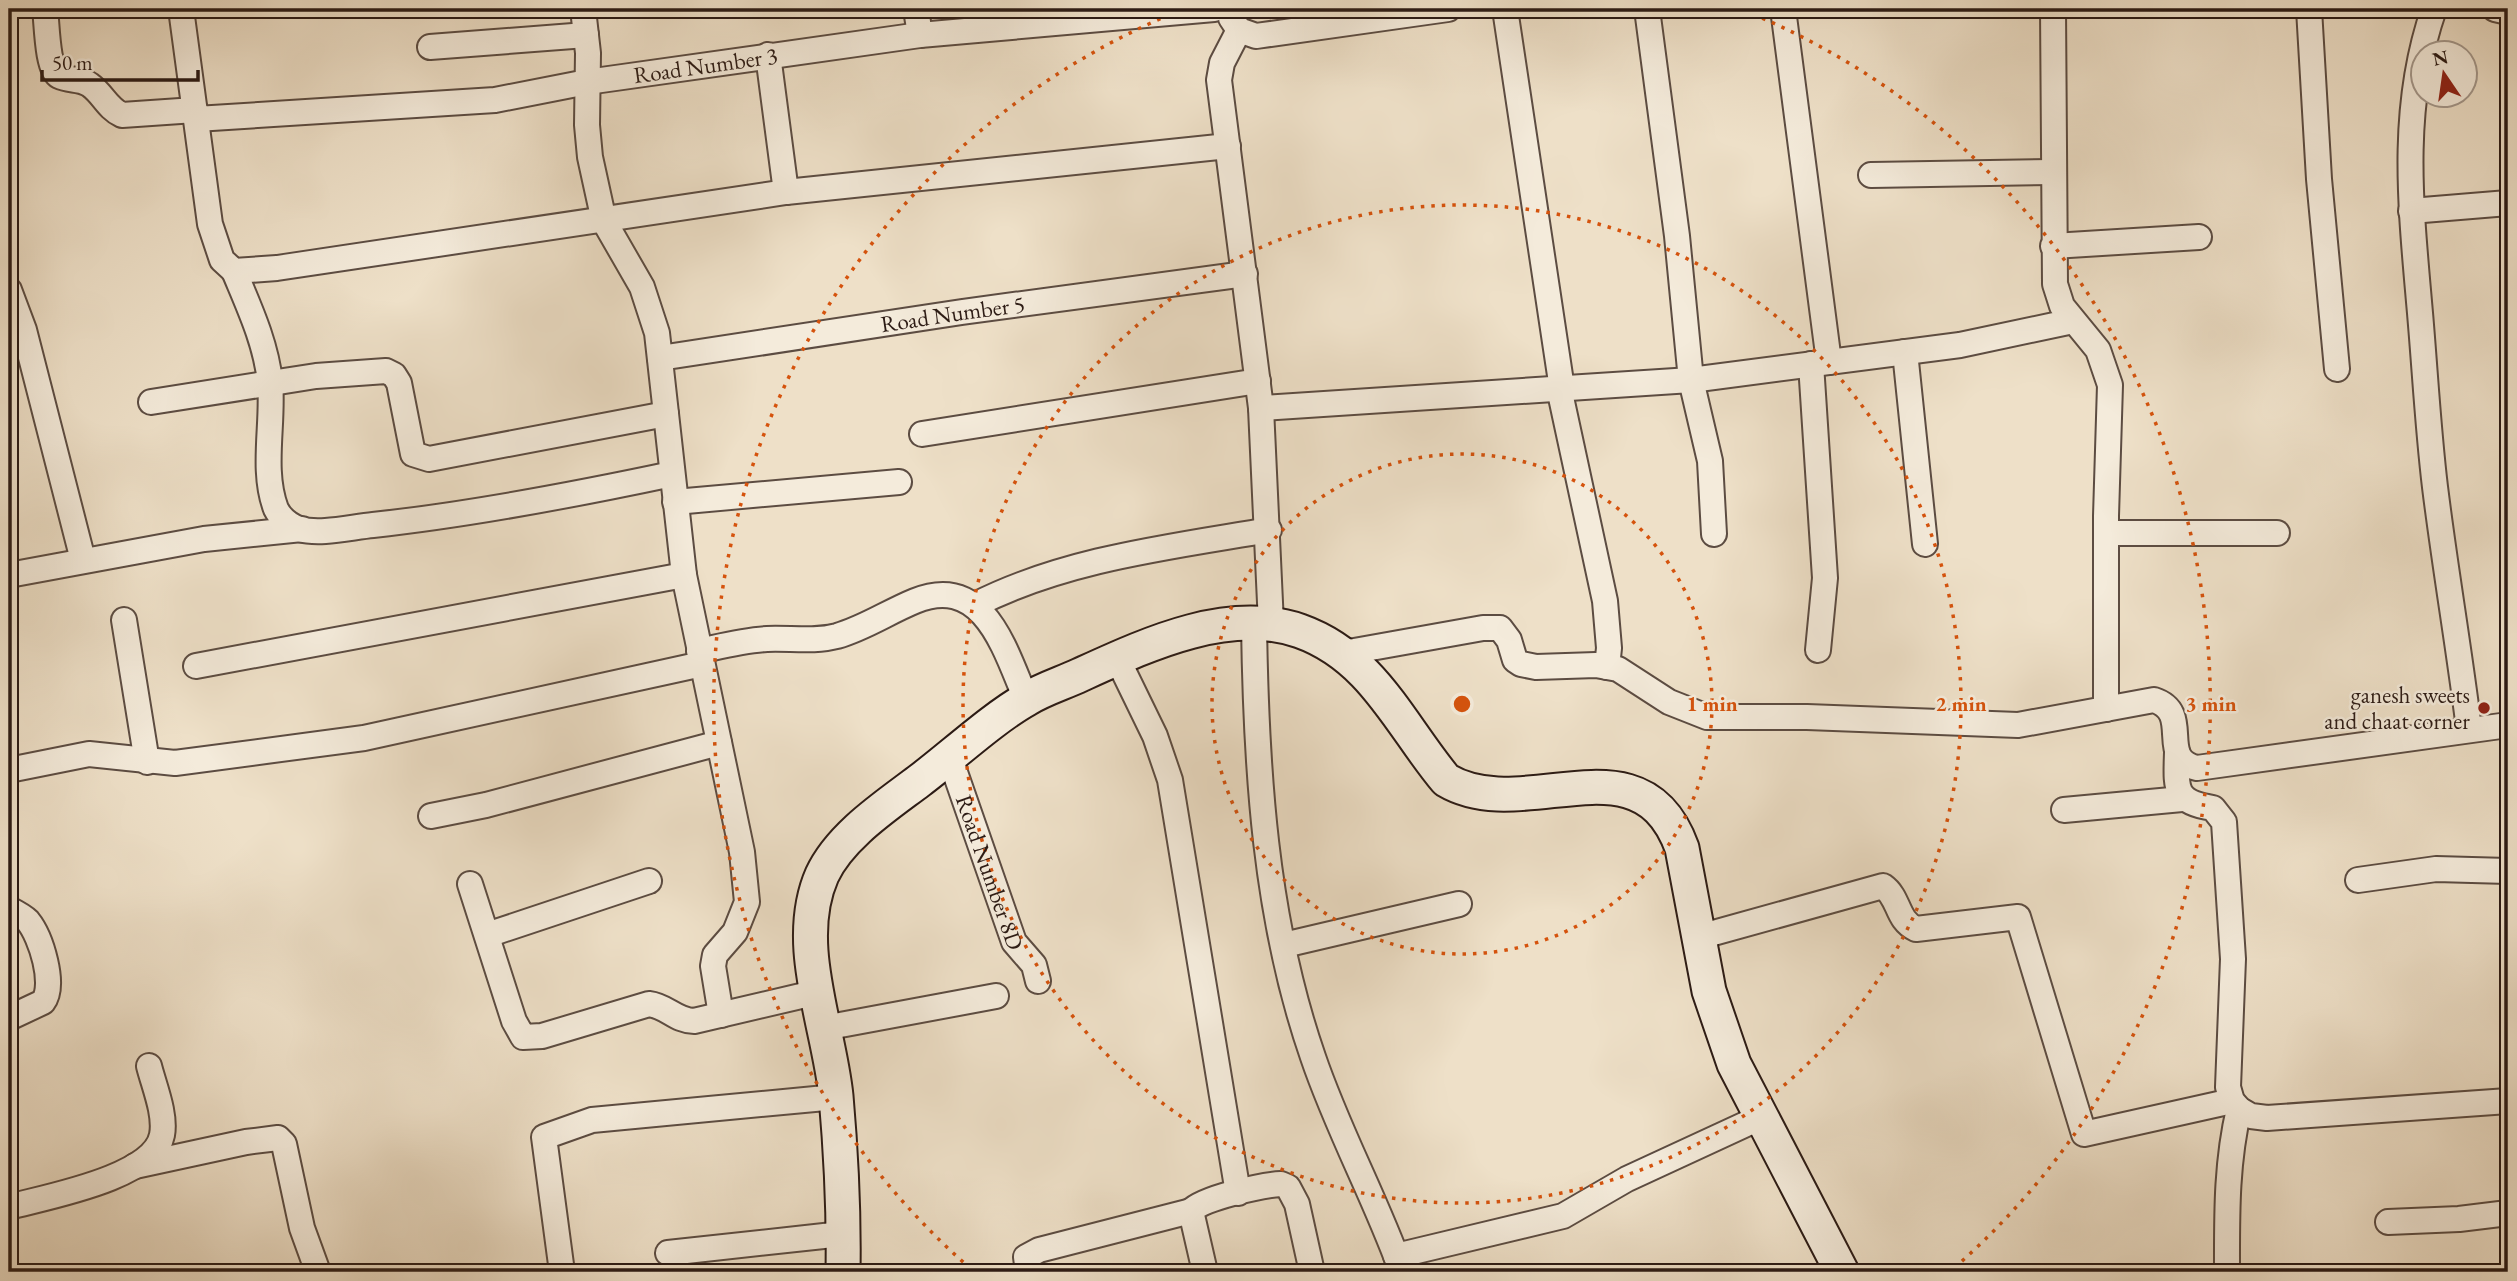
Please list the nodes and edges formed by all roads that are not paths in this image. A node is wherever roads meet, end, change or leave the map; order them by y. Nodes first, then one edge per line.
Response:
1 (45, 9) edge
2 (181, 9) edge
3 (583, 9) edge
4 (916, 9) edge
5 (1214, 9) edge
6 (1448, 9) edge
7 (1505, 9) edge
8 (1647, 9) edge
9 (1783, 9) edge
10 (2053, 9) edge
11 (2309, 9) edge
12 (2434, 9) edge
13 (2495, 9) edge
14 (2508, 12) edge
15 (1365, 15) edge
16 (1233, 19) edge
17 (586, 35) junction
18 (920, 35) junction
19 (430, 47) dead end
20 (768, 55) junction
21 (587, 82) junction
22 (196, 115) junction
23 (1228, 146) junction
24 (2053, 172) junction
25 (1871, 175) dead end
26 (786, 192) junction
27 (2508, 203) edge
28 (2411, 211) junction
29 (604, 221) junction
30 (2199, 237) dead end
31 (2053, 246) junction
32 (234, 271) junction
33 (1245, 274) junction
34 (9, 290) edge
35 (2073, 321) junction
36 (1905, 352) junction
37 (660, 358) junction
38 (1820, 363) junction
39 (2337, 369) dead end
40 (1691, 380) junction
41 (1258, 381) junction
42 (270, 383) junction
43 (1559, 388) junction
44 (151, 402) dead end
45 (1261, 408) junction
46 (666, 414) junction
47 (922, 434) dead end
48 (672, 474) junction
49 (899, 482) dead end
50 (675, 502) junction
51 (302, 529) junction
52 (1269, 530) junction
53 (2106, 533) junction
54 (2277, 533) dead end
55 (1714, 534) dead end
56 (1925, 544) dead end
57 (83, 560) junction
58 (9, 575) edge
59 (684, 575) junction
60 (975, 605) junction
61 (124, 620) dead end
62 (1263, 624) junction
63 (1818, 650) dead end
64 (1343, 653) junction
65 (700, 657) junction
66 (1118, 658) junction
67 (196, 666) dead end
68 (1607, 667) junction
69 (1026, 699) junction
70 (2106, 709) junction
71 (2508, 725) edge
72 (2469, 729) junction
73 (719, 743) junction
74 (2177, 752) junction
75 (950, 758) junction
76 (147, 762) junction
77 (9, 770) edge
78 (2182, 799) junction
79 (2064, 810) dead end
80 (431, 816) dead end
81 (2508, 871) edge
82 (2358, 880) dead end
83 (649, 881) dead end
84 (470, 884) dead end
85 (1460, 904) dead end
86 (9, 909) edge
87 (486, 934) junction
88 (1699, 937) junction
89 (1284, 945) junction
90 (1038, 981) dead end
91 (818, 992) junction
92 (996, 996) dead end
93 (721, 1015) junction
94 (9, 1018) edge
95 (824, 1028) junction
96 (149, 1066) dead end
97 (836, 1097) junction
98 (2508, 1101) edge
99 (2235, 1105) junction
100 (1759, 1118) junction
101 (135, 1166) junction
102 (1238, 1193) junction
103 (9, 1207) edge
104 (1191, 1211) junction
105 (2508, 1213) edge
106 (2388, 1222) dead end
107 (842, 1234) junction
108 (668, 1253) dead end
109 (1399, 1264) edge
110 (318, 1272) edge
111 (562, 1272) edge
112 (843, 1272) edge
113 (1028, 1272) edge
114 (1205, 1272) edge
115 (1312, 1272) edge
116 (1842, 1272) edge
117 (2227, 1272) edge

1 - 22 street, Road Number 3
2 - 22 street
3 - 17 street
4 - 18 street
5 - 18 street, Road Number 3
6 - 15 street
7 - 43 street
8 - 40 street
9 - 38 street
10 - 24 street
11 - 39 street
12 - 28 street
13 - 14 street
15 - 16 street
16 - 23 street
17 - 19 street
17 - 21 street
18 - 20 street, Road Number 3
20 - 21 street, Road Number 3
20 - 26 street
21 - 22 street, Road Number 3
21 - 29 street
22 - 32 street
23 - 26 street
23 - 33 street
24 - 25 street
24 - 31 street
26 - 29 street
27 - 28 street
28 - 72 street
29 - 32 street
29 - 37 street
30 - 31 street
31 - 35 street
32 - 42 street
33 - 37 street, Road Number 5
33 - 41 street
34 - 57 street
35 - 36 street
35 - 53 street
36 - 38 street
36 - 56 street
37 - 46 street
38 - 40 street
38 - 63 street
40 - 43 street
40 - 55 street
41 - 45 street
41 - 47 street
42 - 44 street
42 - 46 street
42 - 51 street
43 - 45 street
43 - 68 street
45 - 52 street
46 - 48 street
48 - 50 street
48 - 51 street
49 - 50 street
50 - 59 street
51 - 57 street
52 - 60 street
52 - 62 street
53 - 54 street
53 - 70 street
57 - 58 street
59 - 65 street
59 - 67 street
60 - 65 street
60 - 69 street
61 - 76 street
62 - 64 street
62 - 66 street
62 - 89 street
64 - 68 street
64 - 88 street
65 - 73 street
65 - 76 street
66 - 69 street
66 - 102 street
68 - 70 street
69 - 75 street
70 - 74 street
71 - 72 street
72 - 74 street
73 - 80 street
73 - 93 street
74 - 78 street
75 - 90 street, Road Number 8D
75 - 91 street
76 - 77 street
78 - 79 street
78 - 99 street
81 - 82 street
83 - 87 street
84 - 87 street
85 - 89 street
86 - 94 street
87 - 93 street
88 - 99 street
88 - 100 street
89 - 109 street
91 - 93 street
91 - 95 street
92 - 95 street
95 - 97 street
96 - 101 street
97 - 107 street
97 - 111 street
98 - 99 street
99 - 117 street
100 - 109 street
100 - 116 street
101 - 103 street
101 - 110 street
102 - 104 street
102 - 115 street
104 - 113 street
104 - 114 street
105 - 106 street
107 - 108 street
107 - 112 street

